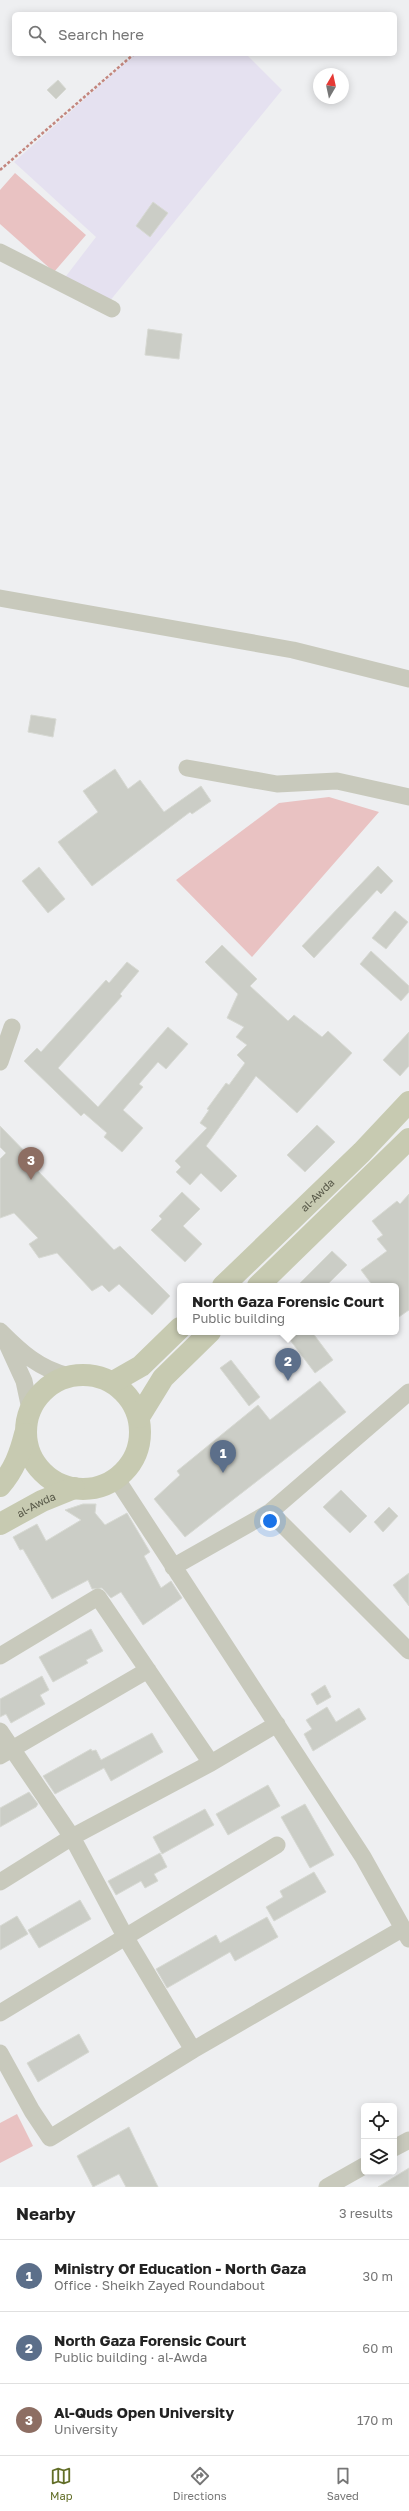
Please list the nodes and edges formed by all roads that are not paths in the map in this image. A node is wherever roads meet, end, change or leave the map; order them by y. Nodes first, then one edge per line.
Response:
1 (0, 252) edge
2 (112, 309) dead end
3 (0, 598) edge
4 (409, 679) edge
5 (187, 768) dead end
6 (409, 797) edge
7 (12, 1027) dead end
8 (0, 1062) edge
9 (409, 1102) edge
10 (409, 1139) edge
11 (226, 1283) edge
12 (261, 1283) edge
13 (0, 1331) edge
14 (177, 1331) edge
15 (207, 1335) edge
16 (69, 1376) junction
17 (113, 1382) junction
18 (409, 1392) edge
19 (30, 1408) junction
20 (139, 1417) junction
21 (26, 1432) junction
22 (116, 1478) junction
23 (0, 1486) edge
24 (74, 1488) junction
25 (270, 1512) junction
26 (0, 1524) edge
27 (173, 1567) junction
28 (409, 1651) edge
29 (0, 1656) edge
30 (148, 1670) junction
31 (277, 1724) junction
32 (0, 1731) edge
33 (6, 1753) edge
34 (211, 1763) junction
35 (72, 1837) junction
36 (278, 1845) dead end
37 (0, 1882) edge
38 (406, 1934) edge
39 (126, 1938) junction
40 (0, 2013) edge
41 (194, 2050) junction
42 (0, 2053) edge
43 (409, 2140) edge
44 (397, 2146) edge
45 (361, 2168) edge
46 (327, 2187) edge

1 - 2 street
3 - 4 street
5 - 6 street
7 - 8 street
9 - 11 main road, al-Awda
10 - 12 main road
13 - 16 street
13 - 19 street
14 - 17 main road
15 - 20 main road
16 - 17 main road
16 - 19 main road
17 - 20 main road
18 - 25 street
19 - 21 main road
20 - 22 main road
21 - 23 main road
21 - 24 main road
22 - 24 main road
22 - 27 street
24 - 26 main road, al-Awda
25 - 27 street
25 - 28 street
27 - 31 street
29 - 30 street
30 - 33 street
30 - 34 street
31 - 34 street
31 - 38 street
32 - 33 street
33 - 35 street
34 - 35 street
35 - 37 street
35 - 39 street
36 - 39 street
38 - 41 street
39 - 40 street
39 - 41 street
41 - 42 street
43 - 44 street
45 - 46 street

